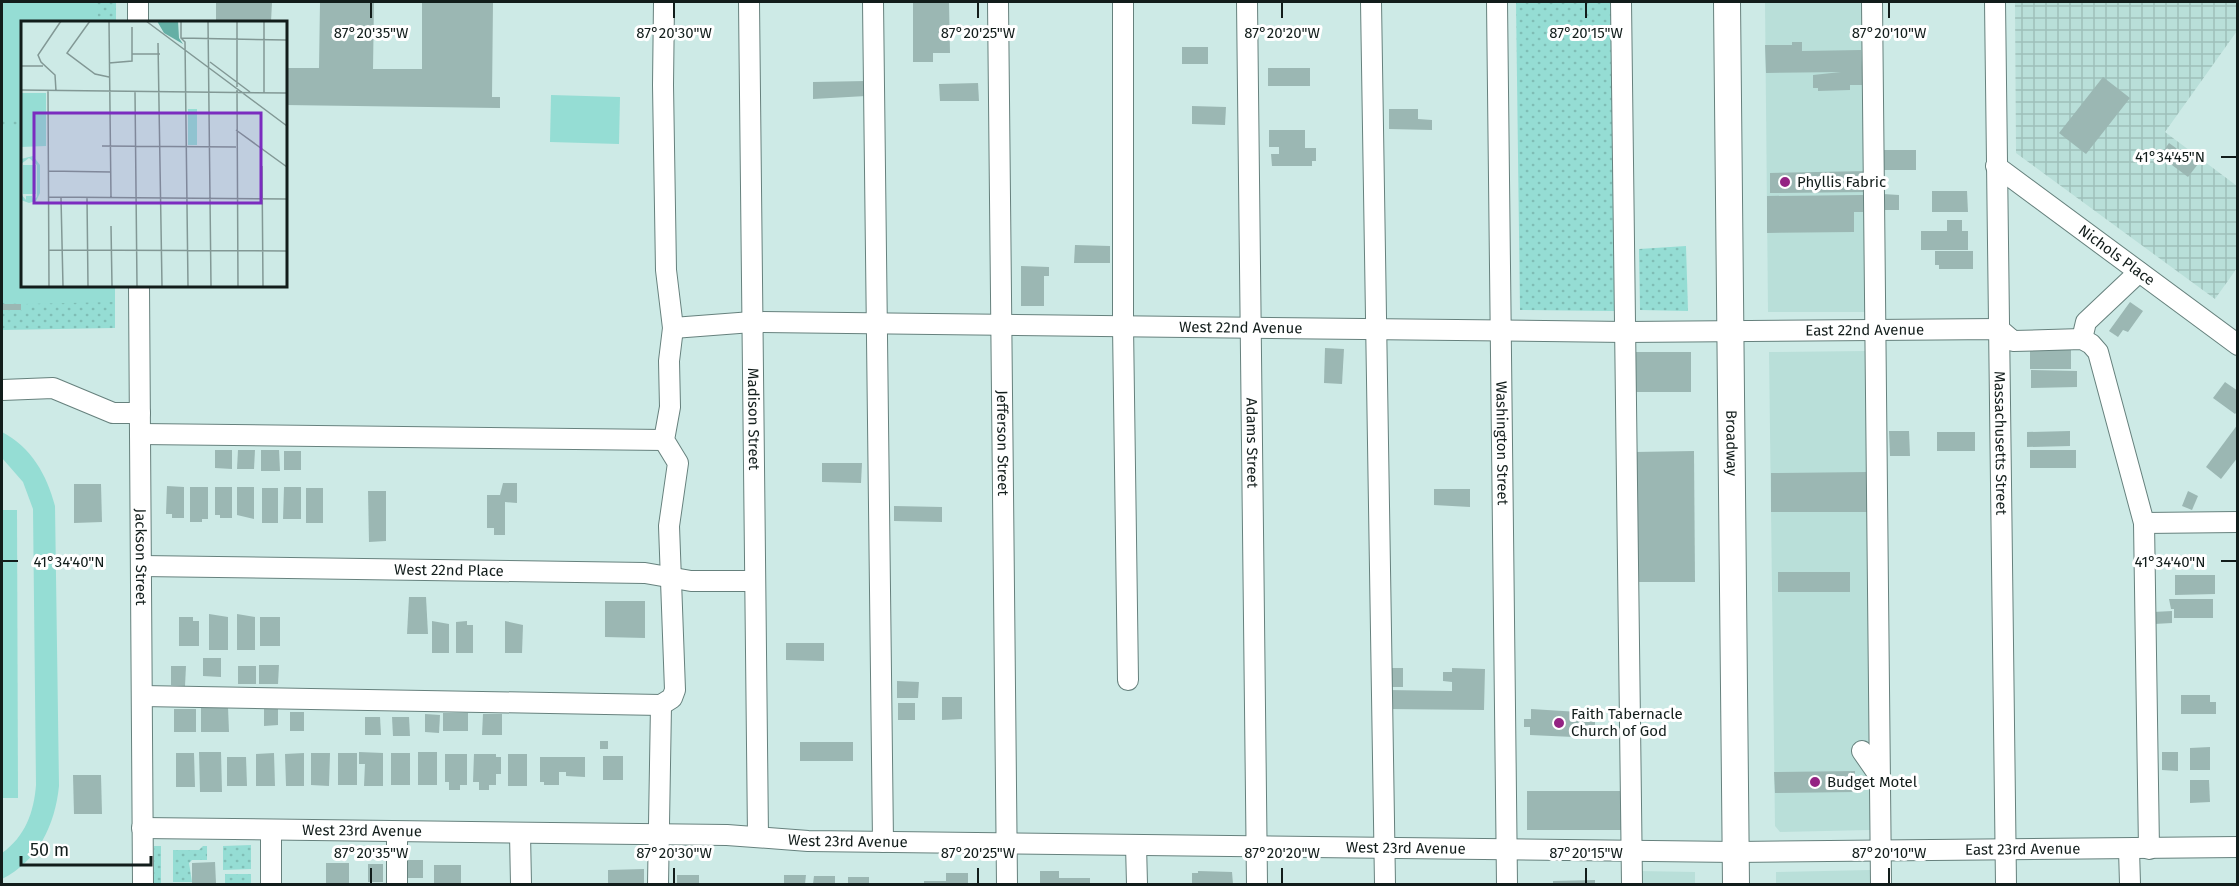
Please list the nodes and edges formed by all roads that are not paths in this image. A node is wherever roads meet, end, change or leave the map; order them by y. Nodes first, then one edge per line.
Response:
1 (138, 2) edge
2 (664, 2) edge
3 (749, 2) edge
4 (873, 2) edge
5 (998, 2) edge
6 (1123, 2) edge
7 (1247, 2) edge
8 (1371, 2) edge
9 (1497, 2) edge
10 (1621, 2) edge
11 (1727, 2) edge
12 (1872, 2) edge
13 (1995, 2) edge
14 (138, 21) edge
15 (1996, 166) junction
16 (2139, 272) junction
17 (139, 286) edge
18 (752, 322) junction
19 (878, 322) junction
20 (1002, 323) junction
21 (1123, 326) junction
22 (673, 328) junction
23 (1251, 328) junction
24 (1375, 328) junction
25 (1999, 329) junction
26 (1874, 330) junction
27 (1500, 331) junction
28 (1626, 332) junction
29 (1730, 332) junction
30 (2082, 339) junction
31 (2238, 345) edge
32 (2, 390) edge
33 (140, 413) junction
34 (140, 434) junction
35 (664, 440) junction
36 (2238, 522) edge
37 (2144, 523) junction
38 (141, 566) junction
39 (671, 577) junction
40 (755, 581) junction
41 (1128, 680) dead end
42 (142, 696) junction
43 (660, 705) junction
44 (1862, 751) dead end
45 (1880, 777) junction
46 (142, 828) junction
47 (271, 831) junction
48 (397, 833) junction
49 (520, 834) junction
50 (658, 835) junction
51 (758, 837) junction
52 (883, 842) junction
53 (1007, 843) junction
54 (1136, 845) junction
55 (1256, 846) junction
56 (2238, 847) edge
57 (1385, 848) junction
58 (1507, 848) junction
59 (2129, 849) junction
60 (2150, 849) junction
61 (2005, 850) junction
62 (1632, 851) junction
63 (1736, 852) junction
64 (1880, 852) junction
65 (143, 885) edge
66 (271, 885) edge
67 (397, 885) edge
68 (521, 885) edge
69 (658, 885) edge
70 (1007, 885) edge
71 (1137, 885) edge
72 (1257, 885) edge
73 (1385, 885) edge
74 (1507, 885) edge
75 (1632, 885) edge
76 (1736, 885) edge
77 (1881, 885) edge
78 (2006, 885) edge
79 (2130, 885) edge

1 - 14 street
2 - 22 street
3 - 18 street, Madison Street
4 - 19 street
5 - 20 street, Jefferson Street
6 - 21 street
7 - 23 street, Adams Street
8 - 24 street
9 - 27 street, Washington Street
10 - 28 street
11 - 29 main road, Broadway
12 - 26 street
13 - 15 street, Massachusetts Street
15 - 16 street, Nichols Place
15 - 25 street, Massachusetts Street
16 - 30 street
16 - 31 street, Nichols Place
17 - 33 street, Jackson Street
18 - 19 street, West 22nd Avenue
18 - 22 street, West 22nd Avenue
18 - 40 street, Madison Street
19 - 20 street, West 22nd Avenue
19 - 52 street
20 - 21 street, West 22nd Avenue
20 - 53 street, Jefferson Street
21 - 23 street, West 22nd Avenue
21 - 41 street
22 - 35 street
23 - 24 street, West 22nd Avenue
23 - 55 street, Adams Street
24 - 27 street, West 22nd Avenue
24 - 57 street
25 - 26 street, East 22nd Avenue
25 - 30 street
25 - 61 street, Massachusetts Street
26 - 29 street, East 22nd Avenue
26 - 45 street
27 - 28 street, West 22nd Avenue
27 - 58 street, Washington Street
28 - 29 street, West 22nd Avenue
28 - 62 street
29 - 63 main road, Broadway
30 - 37 street
32 - 33 street
33 - 34 street, Jackson Street
34 - 35 street
34 - 38 street, Jackson Street
35 - 39 street
36 - 37 street
37 - 60 street
38 - 39 street, West 22nd Place
38 - 42 street, Jackson Street
39 - 40 street, West 22nd Place
39 - 43 street
40 - 51 street, Madison Street
42 - 43 street
42 - 46 street, Jackson Street
43 - 50 street
44 - 45 street
45 - 64 street
46 - 47 street, West 23rd Avenue
46 - 65 street, Jackson Street
47 - 48 street, West 23rd Avenue
47 - 66 street
48 - 49 street, West 23rd Avenue
48 - 67 street
49 - 50 street, West 23rd Avenue
49 - 68 street
50 - 51 street, West 23rd Avenue
50 - 69 street
51 - 52 street, West 23rd Avenue
52 - 53 street, West 23rd Avenue
53 - 54 street, West 23rd Avenue
53 - 70 street, Jefferson Street
54 - 55 street, West 23rd Avenue
54 - 71 street
55 - 57 street, West 23rd Avenue
55 - 72 street, Adams Street
56 - 60 street, East 23rd Avenue
57 - 58 street, West 23rd Avenue
57 - 73 street
58 - 62 street, West 23rd Avenue
58 - 74 street, Washington Street
59 - 60 street, East 23rd Avenue
59 - 61 street, East 23rd Avenue
59 - 79 street
61 - 64 street, East 23rd Avenue
61 - 78 street, Massachusetts Street
62 - 63 street, West 23rd Avenue
62 - 75 street
63 - 64 street, East 23rd Avenue
63 - 76 main road, Broadway
64 - 77 street

